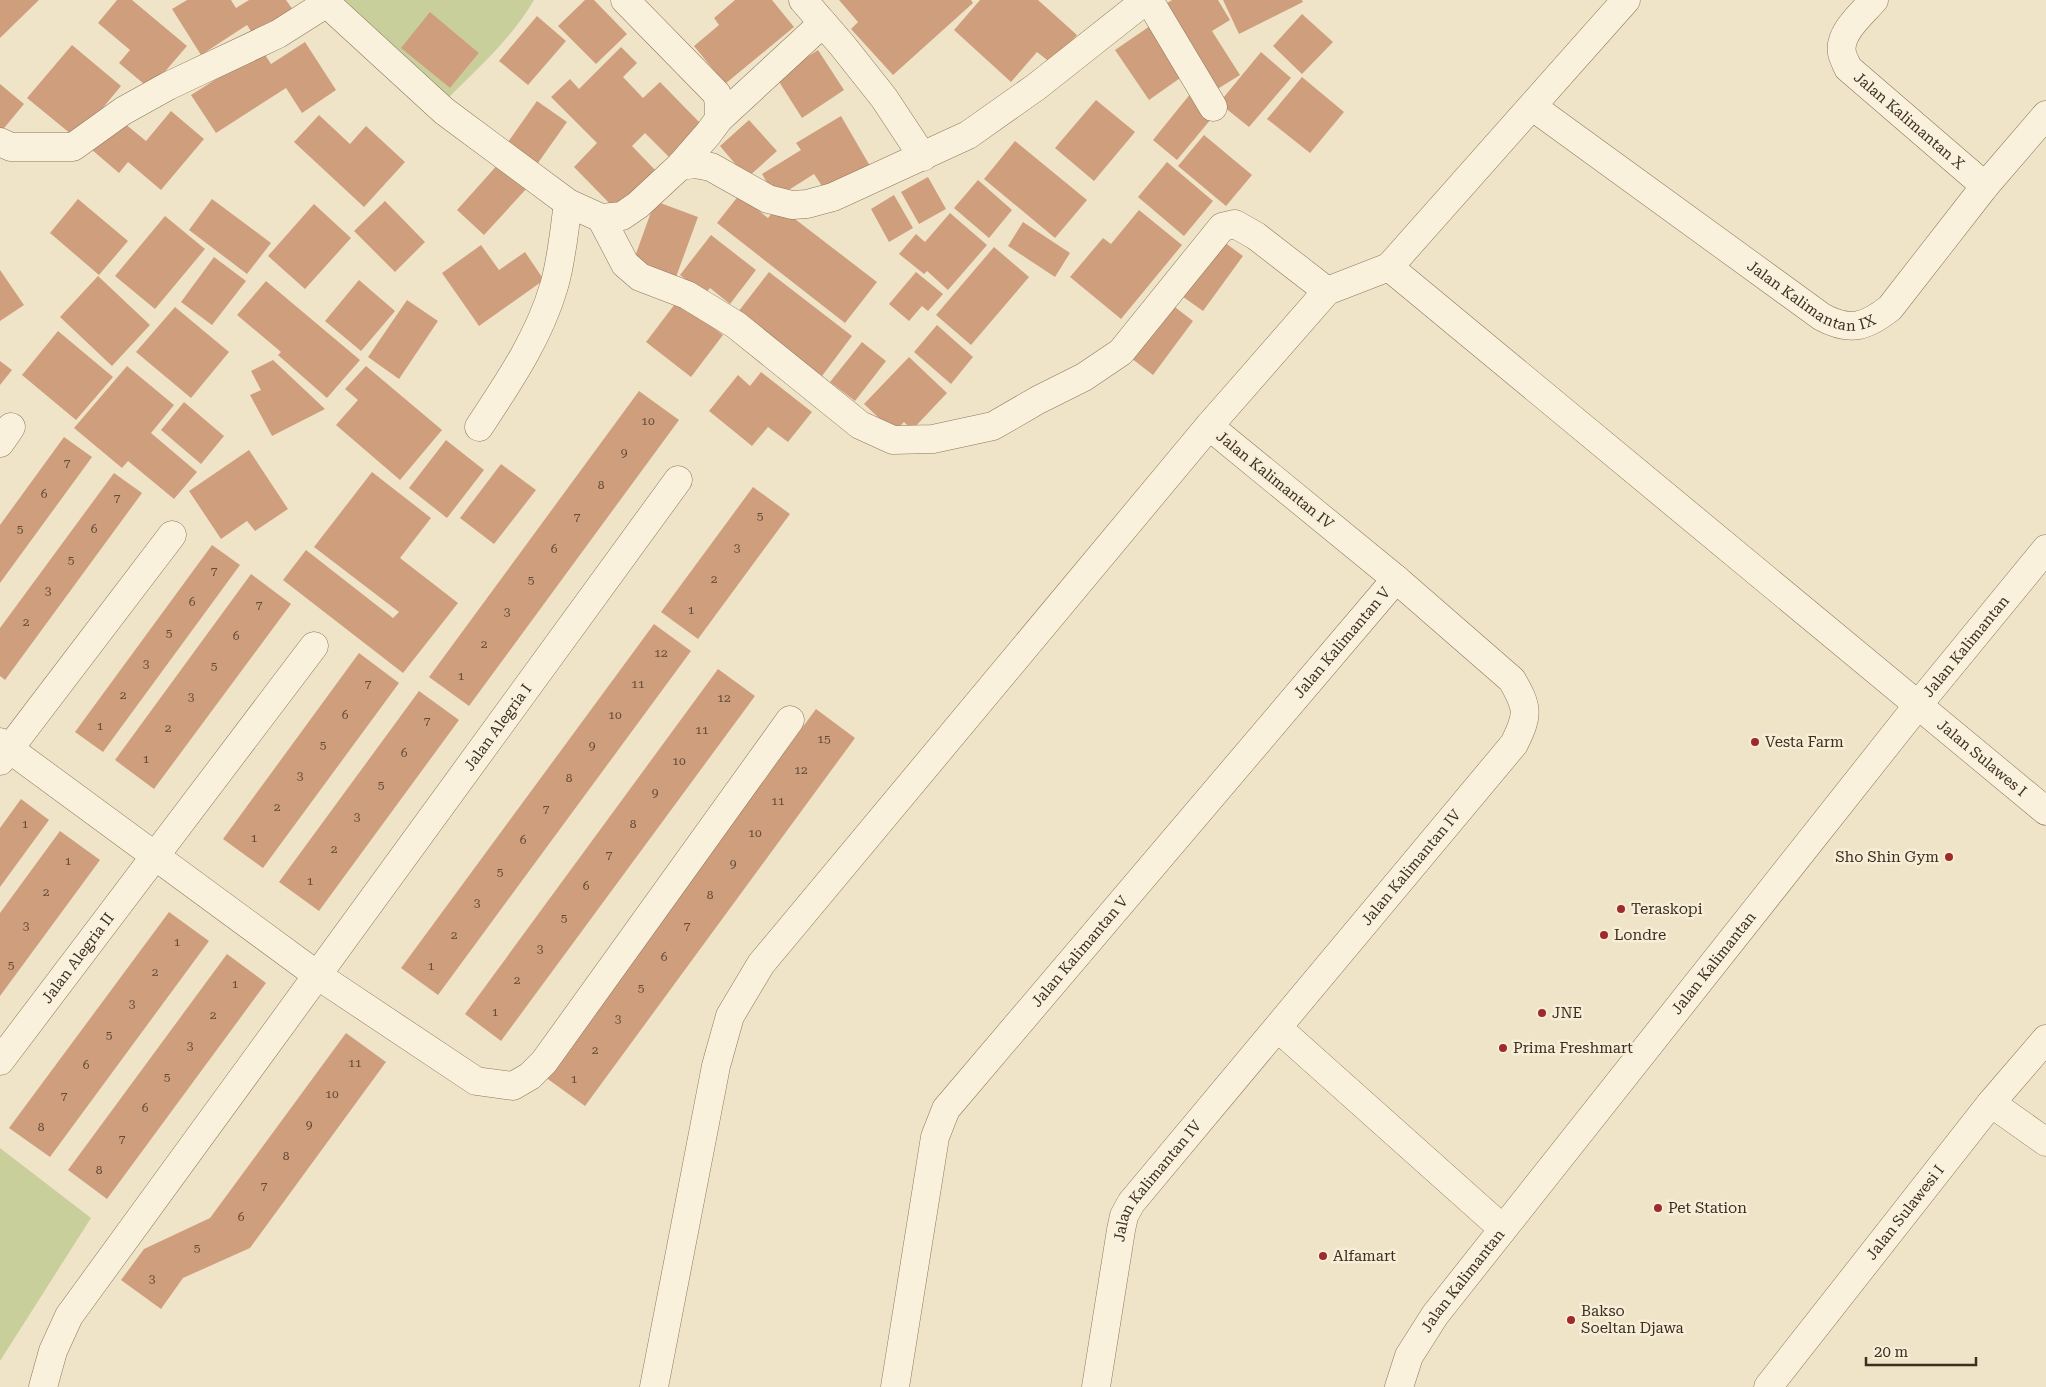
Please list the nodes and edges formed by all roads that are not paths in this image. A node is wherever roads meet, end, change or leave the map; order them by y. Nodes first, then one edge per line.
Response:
1 (626, 0) edge
2 (803, 0) edge
3 (1147, 0) edge
4 (1626, 0) edge
5 (1874, 0) edge
6 (326, 1) edge
7 (823, 23) junction
8 (1213, 107) dead end
9 (1533, 107) junction
10 (2046, 115) edge
11 (718, 118) junction
12 (0, 142) edge
13 (923, 156) junction
14 (680, 166) junction
15 (1985, 186) junction
16 (568, 203) junction
17 (601, 218) junction
18 (1389, 268) junction
19 (1327, 291) junction
20 (1209, 426) junction
21 (479, 427) dead end
22 (678, 480) dead end
23 (172, 535) dead end
24 (2046, 549) edge
25 (1396, 579) junction
26 (314, 646) dead end
27 (1918, 705) junction
28 (790, 720) dead end
29 (3, 751) edge
30 (2046, 811) edge
31 (156, 856) junction
32 (317, 975) junction
33 (1278, 1028) junction
34 (2046, 1039) edge
35 (0, 1062) edge
36 (1991, 1104) junction
37 (2046, 1142) edge
38 (1503, 1229) junction
39 (43, 1387) edge
40 (654, 1387) edge
41 (894, 1387) edge
42 (1096, 1387) edge
43 (1399, 1387) edge
44 (1768, 1387) edge

1 - 11 street
2 - 7 street
3 - 8 street
3 - 13 street
4 - 9 street
5 - 15 street, Jalan Kalimantan X
6 - 12 street
6 - 16 street
7 - 11 street
7 - 13 street
9 - 15 street, Jalan Kalimantan IX
9 - 18 street
10 - 15 street, Jalan Kalimantan IX
11 - 14 street
13 - 14 street
14 - 17 street
16 - 17 street
16 - 21 street
17 - 19 street
18 - 19 street
18 - 27 street, Jalan Sulawes I
19 - 20 street
20 - 25 street, Jalan Kalimantan IV
20 - 40 street
22 - 32 street, Jalan Alegria I
23 - 29 street
24 - 27 street, Jalan Kalimantan
25 - 33 street, Jalan Kalimantan IV
25 - 41 street, Jalan Kalimantan V
26 - 31 street, Jalan Alegria II
27 - 30 street, Jalan Sulawes I
27 - 38 street, Jalan Kalimantan
28 - 32 street
29 - 31 street
31 - 32 street
31 - 35 street, Jalan Alegria II
32 - 39 street, Jalan Alegria I
33 - 38 street
33 - 42 street, Jalan Kalimantan IV
34 - 36 street, Jalan Sulawesi I
36 - 37 street
36 - 44 street, Jalan Sulawesi I
38 - 43 street, Jalan Kalimantan

